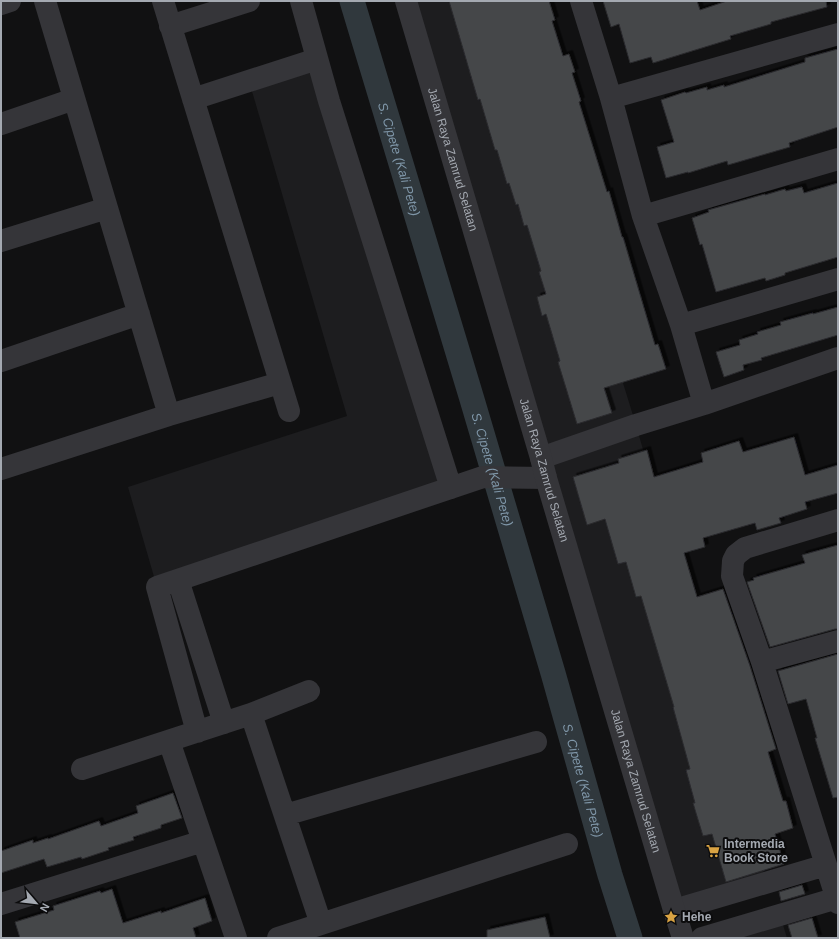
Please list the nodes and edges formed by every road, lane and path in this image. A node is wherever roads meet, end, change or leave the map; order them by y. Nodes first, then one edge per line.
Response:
1 (10, 1) edge
2 (45, 1) edge
3 (163, 1) edge
4 (249, 1) edge
5 (301, 1) edge
6 (406, 1) edge
7 (581, 1) edge
8 (1, 4) edge
9 (170, 26) junction
10 (838, 34) edge
11 (317, 59) junction
12 (610, 98) junction
13 (74, 99) junction
14 (193, 99) junction
15 (1, 124) edge
16 (838, 160) edge
17 (107, 208) junction
18 (643, 216) junction
19 (1, 241) edge
20 (838, 279) edge
21 (139, 314) junction
22 (681, 325) junction
23 (838, 358) edge
24 (1, 361) edge
25 (280, 383) junction
26 (704, 404) junction
27 (289, 411) dead end
28 (169, 415) junction
29 (1, 469) edge
30 (541, 471) junction
31 (451, 488) junction
32 (838, 520) edge
33 (178, 580) junction
34 (838, 641) edge
35 (762, 662) junction
36 (309, 691) dead end
37 (252, 714) junction
38 (224, 723) junction
39 (197, 732) junction
40 (169, 741) junction
41 (536, 742) dead end
42 (82, 769) dead end
43 (285, 815) junction
44 (203, 841) junction
45 (567, 844) dead end
46 (834, 885) edge
47 (1, 904) edge
48 (674, 910) junction
49 (321, 924) junction
50 (236, 938) edge
51 (278, 938) edge
52 (683, 938) edge
53 (702, 938) edge

1 - 8 street
2 - 13 street
3 - 9 street
4 - 9 street
5 - 11 street
6 - 30 street, Jalan Raya Zamrud Selatan
7 - 12 street
9 - 14 street
10 - 12 street
11 - 14 street
11 - 31 street
12 - 18 street
13 - 15 street
13 - 17 street
14 - 25 street
16 - 18 street
17 - 19 street
17 - 21 street
18 - 22 street
20 - 22 street
21 - 24 street
21 - 28 street
22 - 26 street
23 - 26 street
25 - 27 street
25 - 28 street
26 - 30 street
28 - 29 street
30 - 31 street
30 - 48 street, Jalan Raya Zamrud Selatan
31 - 33 street
32 - 35 street
33 - 38 street
33 - 39 street
34 - 35 street
35 - 46 street
36 - 37 street
37 - 38 street
37 - 43 street
38 - 39 street
39 - 40 street
40 - 42 street
40 - 44 street
41 - 43 street
43 - 49 street
44 - 47 street
44 - 50 street
45 - 49 street
46 - 48 street
46 - 53 street
48 - 52 street, Jalan Raya Zamrud Selatan
49 - 51 street

